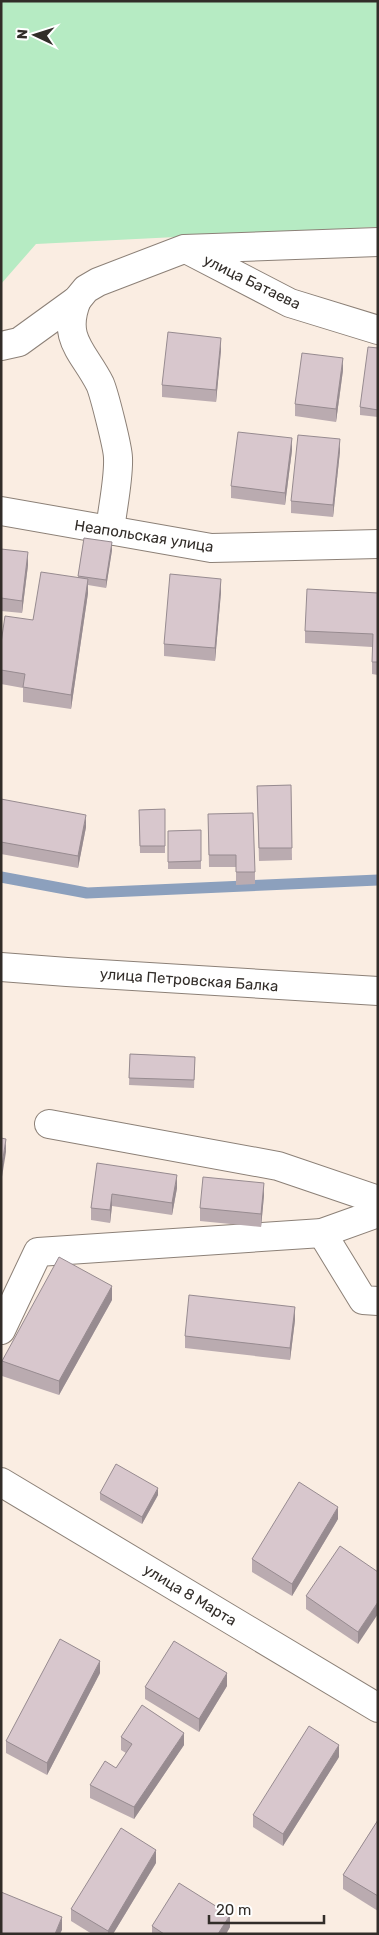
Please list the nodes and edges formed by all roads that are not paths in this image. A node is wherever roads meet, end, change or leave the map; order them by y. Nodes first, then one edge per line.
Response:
1 (378, 242) edge
2 (184, 249) junction
3 (77, 300) junction
4 (378, 330) edge
5 (1, 346) edge
6 (1, 511) edge
7 (110, 531) junction
8 (378, 544) edge
9 (1, 967) edge
10 (378, 992) edge
11 (49, 1124) dead end
12 (378, 1200) edge
13 (378, 1213) edge
14 (322, 1233) junction
15 (378, 1301) edge
16 (1, 1330) edge
17 (1, 1482) edge
18 (378, 1708) edge

1 - 2 street, улица Батаева
2 - 3 street, улица Батаева
2 - 4 street, улица Батаева
3 - 5 street, улица Батаева
3 - 7 street
6 - 7 street, Неапольская улица
7 - 8 street, Неапольская улица
9 - 10 street, улица Петровская Балка
11 - 12 street
13 - 14 street
14 - 15 street
14 - 16 street
17 - 18 street, улица 8 Марта

